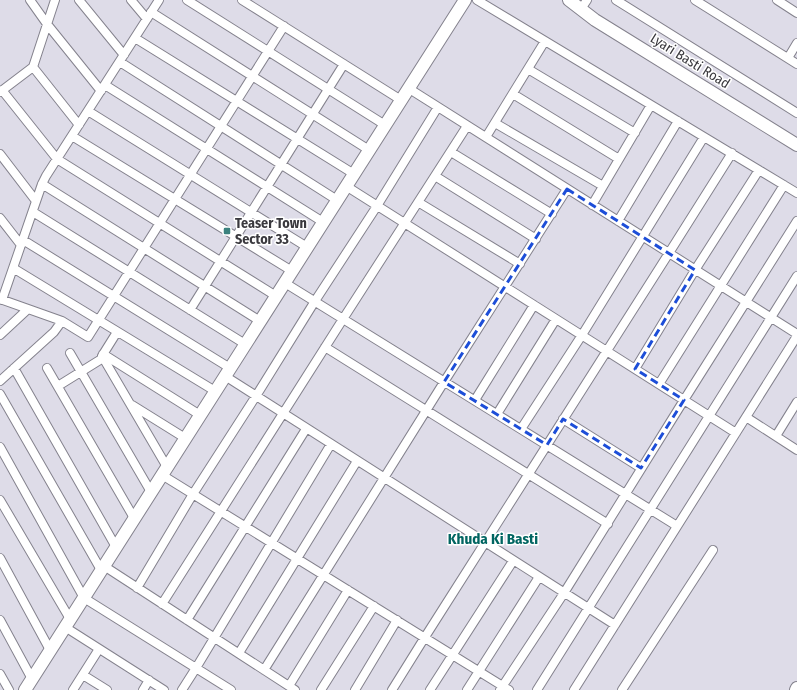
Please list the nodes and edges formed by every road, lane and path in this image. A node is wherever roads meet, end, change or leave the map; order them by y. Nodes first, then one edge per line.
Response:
1 (30, 0) edge
2 (56, 0) edge
3 (79, 0) edge
4 (132, 0) edge
5 (159, 0) edge
6 (187, 0) edge
7 (242, 0) edge
8 (465, 0) edge
9 (478, 0) edge
10 (569, 0) edge
11 (616, 0) edge
12 (695, 0) edge
13 (777, 0) edge
14 (584, 5) edge
15 (797, 13) edge
16 (149, 15) junction
17 (48, 24) junction
18 (284, 26) junction
19 (135, 38) junction
20 (545, 41) junction
21 (797, 43) edge
22 (268, 51) junction
23 (122, 58) junction
24 (788, 58) junction
25 (344, 64) junction
26 (797, 64) edge
27 (33, 67) junction
28 (528, 69) junction
29 (252, 76) junction
30 (103, 88) junction
31 (408, 88) junction
32 (328, 89) junction
33 (1, 91) edge
34 (513, 94) junction
35 (401, 100) junction
36 (236, 101) junction
37 (652, 105) junction
38 (438, 107) junction
39 (88, 111) junction
40 (797, 113) edge
41 (312, 114) junction
42 (678, 121) junction
43 (495, 122) junction
44 (385, 125) junction
45 (79, 126) junction
46 (221, 126) junction
47 (468, 126) junction
48 (635, 133) junction
49 (72, 136) junction
50 (486, 137) junction
51 (704, 137) junction
52 (297, 139) junction
53 (797, 145) edge
54 (206, 149) junction
55 (369, 150) junction
56 (451, 152) junction
57 (732, 153) junction
58 (0, 154) edge
59 (57, 159) junction
60 (619, 159) junction
61 (281, 164) junction
62 (760, 170) junction
63 (354, 174) junction
64 (190, 175) junction
65 (435, 176) junction
66 (42, 184) junction
67 (784, 185) junction
68 (346, 186) junction
69 (603, 186) junction
70 (267, 187) junction
71 (567, 189) junction
72 (797, 193) edge
73 (175, 199) junction
74 (337, 200) junction
75 (36, 201) junction
76 (418, 202) junction
77 (592, 205) junction
78 (377, 206) junction
79 (32, 212) junction
80 (251, 212) junction
81 (552, 214) junction
82 (0, 218) edge
83 (618, 221) junction
84 (797, 221) edge
85 (323, 222) junction
86 (160, 223) junction
87 (405, 224) junction
88 (642, 236) junction
89 (236, 237) junction
90 (536, 238) junction
91 (22, 242) junction
92 (307, 247) junction
93 (144, 248) junction
94 (669, 253) junction
95 (220, 261) junction
96 (520, 264) junction
97 (13, 268) junction
98 (695, 270) junction
99 (292, 271) junction
100 (129, 272) junction
101 (797, 276) edge
102 (284, 283) junction
103 (205, 286) junction
104 (720, 286) junction
105 (505, 287) junction
106 (2, 288) edge
107 (114, 296) junction
108 (276, 296) junction
109 (1, 299) edge
110 (315, 301) junction
111 (746, 302) junction
112 (534, 305) junction
113 (28, 309) junction
114 (190, 310) junction
115 (771, 318) junction
116 (343, 319) junction
117 (556, 319) junction
118 (99, 320) junction
119 (62, 321) junction
120 (260, 321) junction
121 (117, 332) junction
122 (0, 335) edge
123 (582, 335) junction
124 (797, 335) edge
125 (245, 344) junction
126 (325, 347) junction
127 (606, 351) junction
128 (70, 353) dead end
129 (103, 356) junction
130 (14, 368) junction
131 (47, 368) dead end
132 (635, 369) junction
133 (81, 372) junction
134 (227, 372) junction
135 (0, 381) edge
136 (444, 382) junction
137 (659, 384) junction
138 (58, 386) junction
139 (215, 391) junction
140 (0, 394) edge
141 (256, 396) junction
142 (474, 400) junction
143 (684, 400) junction
144 (797, 402) edge
145 (129, 403) junction
146 (426, 410) junction
147 (283, 414) junction
148 (497, 414) junction
149 (200, 415) junction
150 (709, 416) junction
151 (746, 417) junction
152 (563, 420) junction
153 (306, 429) junction
154 (521, 429) junction
155 (736, 433) junction
156 (776, 436) junction
157 (185, 438) junction
158 (331, 444) junction
159 (547, 445) junction
160 (0, 447) edge
161 (797, 450) edge
162 (357, 461) junction
163 (642, 468) junction
164 (164, 471) junction
165 (528, 474) junction
166 (384, 478) junction
167 (151, 492) junction
168 (193, 494) junction
169 (626, 494) junction
170 (1, 502) edge
171 (650, 509) junction
172 (221, 511) junction
173 (134, 518) junction
174 (608, 524) junction
175 (246, 526) junction
176 (677, 526) junction
177 (272, 542) junction
178 (485, 543) junction
179 (116, 547) junction
180 (713, 550) dead end
181 (0, 558) edge
182 (297, 558) junction
183 (513, 561) junction
184 (102, 568) junction
185 (323, 575) junction
186 (539, 577) junction
187 (138, 588) junction
188 (348, 590) junction
189 (564, 593) junction
190 (84, 598) junction
191 (162, 604) junction
192 (374, 606) junction
193 (588, 608) junction
194 (0, 620) edge
195 (187, 620) junction
196 (397, 620) junction
197 (68, 623) junction
198 (614, 625) junction
199 (214, 638) junction
200 (425, 638) junction
201 (99, 649) junction
202 (50, 650) junction
203 (239, 653) junction
204 (452, 655) junction
205 (196, 668) junction
206 (264, 670) junction
207 (479, 671) junction
208 (0, 674) edge
209 (83, 675) junction
210 (32, 679) junction
211 (149, 680) junction
212 (292, 688) edge
213 (504, 689) edge
214 (8, 690) edge
215 (25, 690) edge
216 (73, 690) edge
217 (107, 690) edge
218 (143, 690) edge
219 (164, 690) edge
220 (182, 690) edge
221 (229, 690) edge
222 (322, 690) edge
223 (354, 690) edge
224 (392, 690) edge
225 (430, 690) edge
226 (467, 690) edge
227 (537, 690) edge
228 (574, 690) edge
229 (622, 690) edge

1 - 17 street
2 - 17 street
3 - 23 street
4 - 16 street
5 - 16 street
6 - 22 street
7 - 18 street
8 - 31 street
9 - 20 street
10 - 14 street, Lyari Basti Road
11 - 40 street
12 - 24 street
13 - 15 street
14 - 53 street, Lyari Basti Road
16 - 19 street
16 - 29 street
17 - 27 street
17 - 30 street
18 - 22 street
18 - 25 street
19 - 23 street
19 - 36 street
20 - 28 street
20 - 37 street
21 - 24 street
22 - 29 street
22 - 32 street
23 - 30 street
23 - 46 street
24 - 26 street
25 - 32 street
25 - 35 street
27 - 33 street
27 - 45 street
28 - 34 street
28 - 48 street
29 - 36 street
29 - 41 street
30 - 39 street
30 - 54 street
31 - 35 street
31 - 38 street
32 - 41 street
32 - 44 street
33 - 59 street
34 - 43 street
34 - 60 street
35 - 44 street
36 - 46 street
36 - 52 street
37 - 42 street
37 - 48 street
38 - 47 street
38 - 78 street
39 - 45 street
39 - 64 street
41 - 52 street
41 - 55 street
42 - 51 street
42 - 83 street
43 - 50 street
43 - 69 street
44 - 55 street
45 - 49 street
46 - 54 street
46 - 61 street
47 - 50 street
47 - 56 street
48 - 60 street
49 - 59 street
49 - 73 street
50 - 71 street
51 - 57 street
51 - 88 street
52 - 61 street
52 - 63 street
54 - 64 street
54 - 70 street
55 - 63 street
56 - 65 street
56 - 81 street
57 - 62 street
57 - 94 street
58 - 75 street
59 - 66 street
59 - 86 street
60 - 69 street
61 - 70 street
61 - 74 street
62 - 67 street
62 - 98 street
63 - 68 street
64 - 73 street
64 - 80 street
65 - 76 street
65 - 90 street
66 - 75 street
66 - 93 street
67 - 72 street
67 - 104 street
68 - 74 street
68 - 78 street
69 - 77 street
70 - 80 street
70 - 85 street
71 - 77 street
71 - 81 street
73 - 86 street
73 - 89 street
74 - 85 street
75 - 79 street
76 - 87 street
76 - 96 street
77 - 83 street
78 - 87 street
78 - 110 street
79 - 91 street
79 - 100 street
80 - 89 street
80 - 92 street
81 - 90 street
82 - 91 street
83 - 88 street
84 - 111 street
85 - 92 street
86 - 93 street
86 - 95 street
87 - 105 street
87 - 116 street
88 - 94 street
88 - 123 street
89 - 95 street
89 - 99 street
90 - 96 street
91 - 97 street
91 - 107 street
92 - 99 street
93 - 100 street
93 - 103 street
94 - 98 street
94 - 127 street
95 - 103 street
95 - 108 street
96 - 105 street
97 - 106 street
97 - 118 street
98 - 104 street
98 - 132 street
99 - 102 street
100 - 107 street
100 - 114 street
101 - 115 street
102 - 108 street
102 - 110 street
103 - 114 street
103 - 120 street
104 - 111 street
104 - 137 street
105 - 112 street
105 - 136 street
106 - 109 street
107 - 118 street
107 - 134 street
108 - 120 street
109 - 113 street
110 - 116 street
110 - 141 street
111 - 115 street
111 - 143 street
112 - 117 street
112 - 142 street
113 - 119 street
113 - 122 street
114 - 125 street
115 - 124 street
115 - 150 street
116 - 126 street
116 - 136 street
117 - 123 street
117 - 148 street
118 - 119 street
118 - 121 street
119 - 130 street
120 - 125 street
121 - 129 street
121 - 139 street
123 - 127 street
123 - 154 street
124 - 151 street
125 - 134 street
126 - 146 street
126 - 147 street
127 - 132 street
127 - 152 street
128 - 133 street
129 - 133 street
129 - 145 street
129 - 149 street
130 - 135 street
130 - 179 street
131 - 138 street
132 - 137 street
133 - 138 street
133 - 167 street
134 - 139 street
134 - 141 street
136 - 142 street
136 - 146 street
137 - 143 street
138 - 173 street
139 - 149 street
140 - 184 street
141 - 147 street
141 - 168 street
142 - 148 street
143 - 150 street
143 - 163 street
144 - 156 street
145 - 157 street
145 - 164 street
146 - 165 street
146 - 166 street
147 - 153 street
147 - 172 street
148 - 154 street
149 - 157 street
150 - 155 street
150 - 171 street
151 - 155 street
151 - 156 street
152 - 159 street
152 - 163 street
153 - 158 street
153 - 175 street
154 - 159 street
155 - 176 street
156 - 161 street
157 - 164 street
158 - 162 street
158 - 177 street
159 - 165 street
159 - 169 street
160 - 190 street
162 - 166 street
162 - 182 street
163 - 169 street
164 - 167 street
164 - 168 street
165 - 174 street
165 - 178 street
166 - 178 street
166 - 185 street
167 - 173 street
168 - 172 street
168 - 187 street
169 - 171 street
169 - 174 street
170 - 197 street
171 - 176 street
171 - 193 street
172 - 175 street
172 - 191 street
173 - 179 street
174 - 189 street
175 - 177 street
175 - 195 street
176 - 198 street
177 - 182 street
177 - 199 street
178 - 183 street
178 - 200 street
179 - 184 street
180 - 229 street
181 - 202 street
182 - 185 street
182 - 203 street
183 - 186 street
183 - 204 street
184 - 187 street
184 - 190 street
185 - 188 street
185 - 206 street
186 - 189 street
186 - 207 street
187 - 191 street
188 - 192 street
188 - 212 street
189 - 193 street
189 - 213 street
190 - 197 street
190 - 205 street
191 - 195 street
192 - 196 street
192 - 222 street
193 - 198 street
193 - 227 street
194 - 210 street
195 - 199 street
196 - 200 street
196 - 223 street
197 - 201 street
197 - 202 street
198 - 228 street
199 - 203 street
199 - 205 street
200 - 204 street
200 - 224 street
201 - 209 street
201 - 211 street
202 - 210 street
203 - 206 street
204 - 207 street
204 - 225 street
205 - 220 street
205 - 221 street
206 - 212 street
207 - 213 street
207 - 226 street
208 - 214 street
209 - 216 street
209 - 217 street
210 - 215 street
211 - 218 street
211 - 219 street

